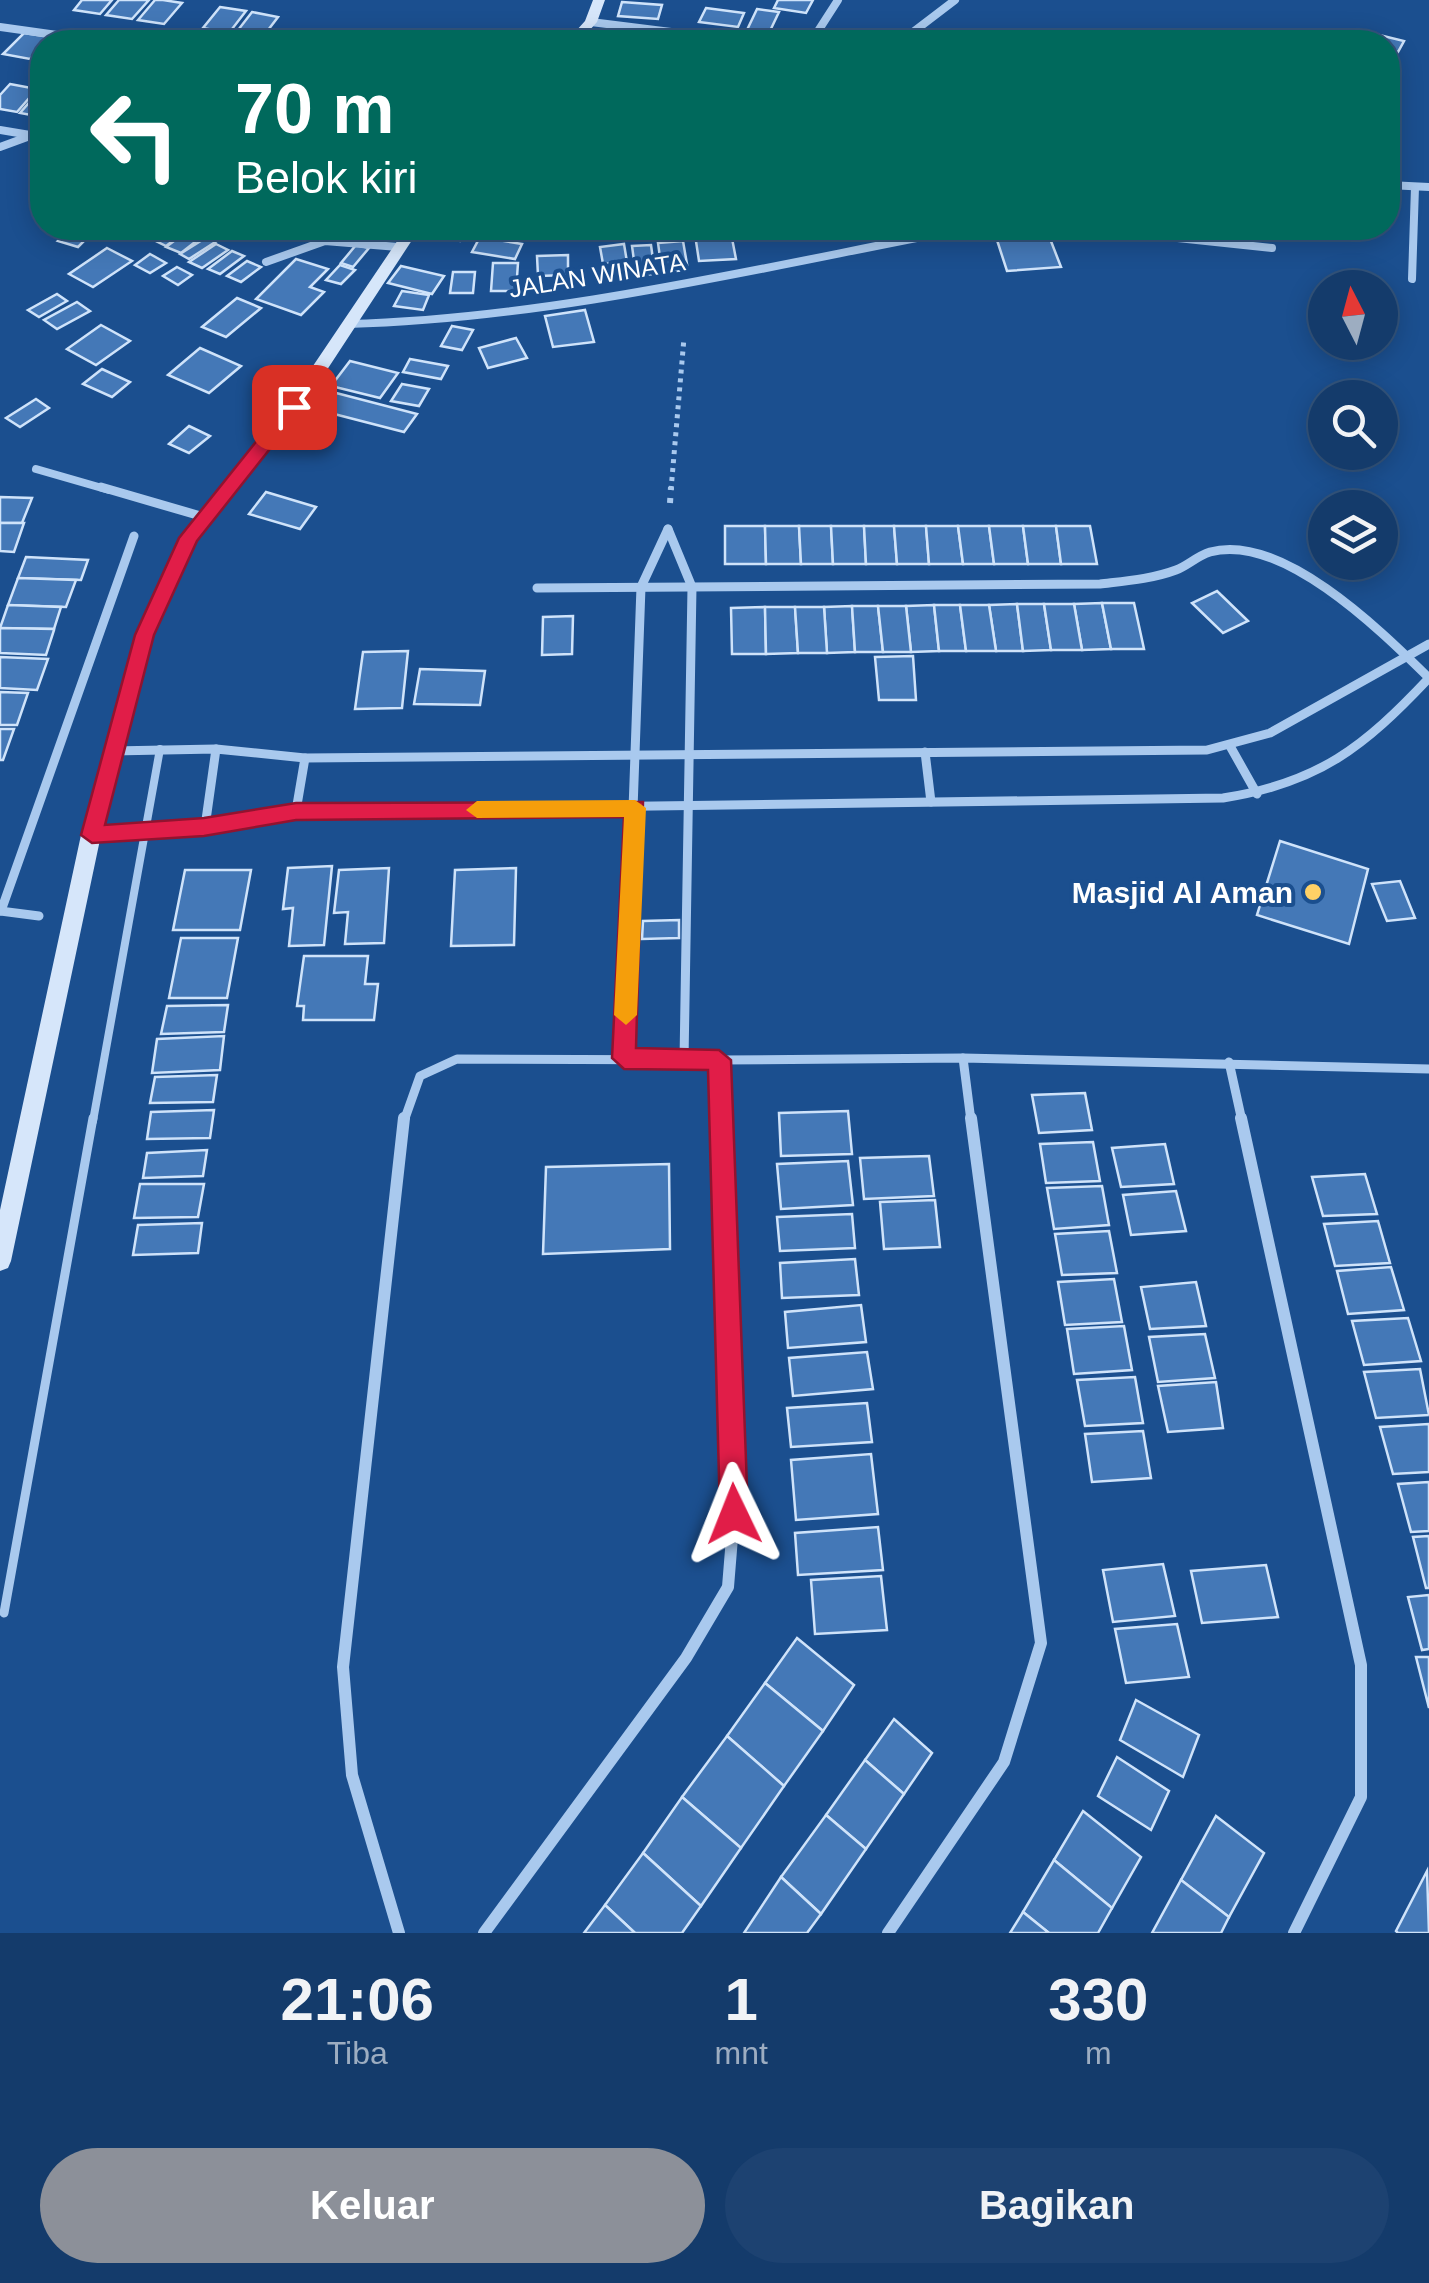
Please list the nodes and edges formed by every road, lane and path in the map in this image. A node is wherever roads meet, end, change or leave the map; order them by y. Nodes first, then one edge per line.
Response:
1 (600, 0) edge
2 (838, 0) edge
3 (956, 0) edge
4 (591, 22) junction
5 (0, 27) edge
6 (583, 30) edge
7 (639, 30) edge
8 (819, 30) edge
9 (916, 30) edge
10 (30, 31) edge
11 (0, 130) edge
12 (30, 136) joint
13 (0, 147) edge
14 (1400, 185) edge
15 (1416, 186) junction
16 (1429, 187) edge
17 (404, 240) edge
18 (904, 240) edge
19 (1197, 240) edge
20 (398, 247) junction
21 (1272, 248) dead end
22 (266, 262) dead end
23 (1412, 279) dead end
24 (348, 324) junction
25 (684, 338) dead end
26 (36, 469) dead end
27 (204, 517) junction
28 (668, 530) junction
29 (134, 536) dead end
30 (640, 587) junction
31 (692, 587) junction
32 (537, 588) dead end
33 (1429, 644) edge
34 (1406, 655) junction
35 (1429, 678) edge
36 (1230, 746) junction
37 (160, 749) junction
38 (216, 749) junction
39 (112, 751) junction
40 (924, 752) junction
41 (638, 754) junction
42 (690, 754) junction
43 (304, 758) junction
44 (1257, 794) junction
45 (931, 802) junction
46 (635, 808) junction
47 (690, 808) junction
48 (296, 812) junction
49 (204, 827) junction
50 (145, 832) junction
51 (92, 835) junction
52 (0, 911) edge
53 (40, 916) dead end
54 (624, 1058) junction
55 (963, 1058) junction
56 (684, 1060) junction
57 (719, 1060) junction
58 (1229, 1062) junction
59 (1429, 1068) edge
60 (0, 1261) edge
61 (4, 1613) dead end
62 (399, 1933) edge
63 (484, 1933) edge
64 (888, 1933) edge
65 (1294, 1933) edge

1 - 4 street
2 - 8 street
3 - 9 street
4 - 6 street
4 - 7 street
5 - 10 street
11 - 12 street
12 - 13 street
14 - 15 street
15 - 16 street
15 - 23 street
17 - 20 street
18 - 24 street, JALAN WINATA
19 - 21 street
20 - 22 street
20 - 24 street
24 - 27 street
25 - 28 path
26 - 27 street
27 - 39 street
28 - 30 street
28 - 31 street
29 - 52 street
30 - 31 street
30 - 32 street
30 - 41 street
31 - 34 street
31 - 42 street
33 - 34 street
34 - 35 street
34 - 36 street
35 - 44 street
36 - 40 street
36 - 44 street
37 - 38 street
37 - 39 street
37 - 50 lane
38 - 43 street
38 - 49 street
39 - 51 street
40 - 42 street
40 - 45 street
41 - 42 street
41 - 43 street
41 - 46 street
42 - 47 street
43 - 48 street
44 - 45 street
45 - 47 street
46 - 47 street
46 - 48 street
46 - 54 street
47 - 56 street
48 - 49 street
49 - 50 street
50 - 51 street
50 - 61 lane
51 - 60 street
52 - 53 street
54 - 56 street
54 - 62 street
55 - 57 street
55 - 58 street
55 - 64 street
56 - 57 street
57 - 63 street
58 - 59 street
58 - 65 street

